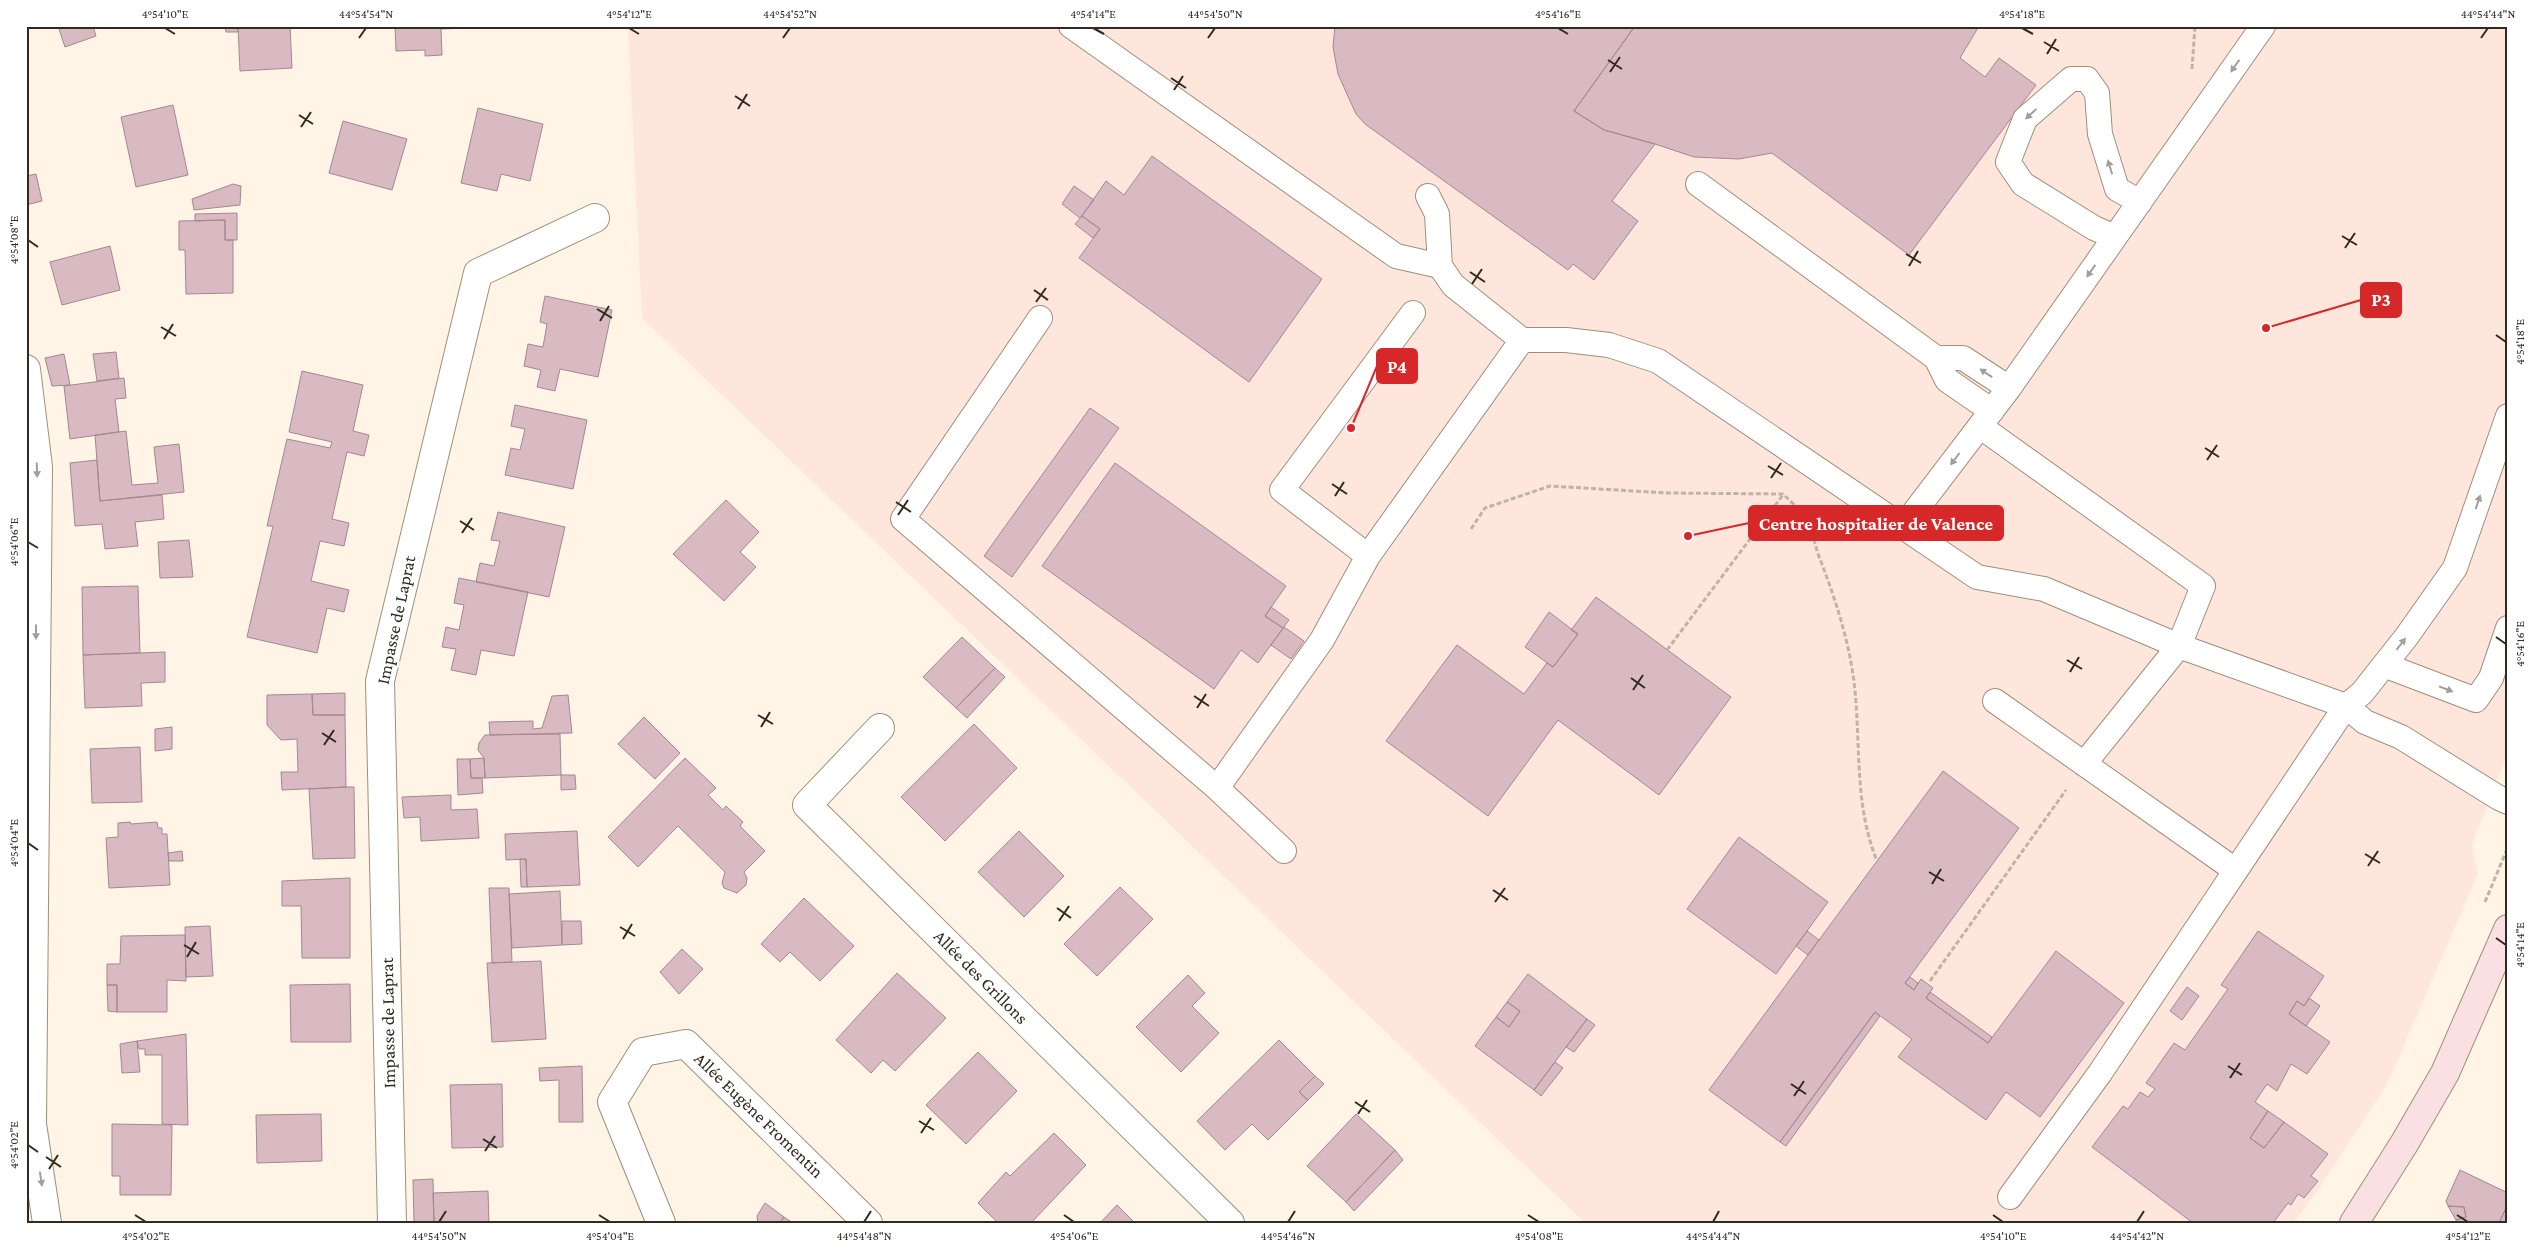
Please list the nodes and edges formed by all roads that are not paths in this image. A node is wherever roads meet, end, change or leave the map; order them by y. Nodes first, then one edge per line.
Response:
1 (1071, 26) edge
2 (2263, 26) edge
3 (1698, 184) dead end
4 (1428, 196) dead end
5 (2140, 202) junction
6 (595, 218) dead end
7 (2115, 237) junction
8 (1440, 266) junction
9 (1413, 313) dead end
10 (1040, 318) dead end
11 (1522, 340) junction
12 (1936, 358) junction
13 (26, 369) edge
14 (2009, 388) junction
15 (2508, 416) edge
16 (1986, 419) junction
17 (1903, 527) junction
18 (1368, 556) junction
19 (2508, 628) edge
20 (2179, 646) junction
21 (2384, 665) junction
22 (1995, 701) dead end
23 (2346, 706) junction
24 (880, 728) dead end
25 (2084, 764) junction
26 (1217, 788) junction
27 (2508, 802) edge
28 (1284, 851) dead end
29 (2235, 870) junction
30 (2508, 929) edge
31 (29, 1123) edge
32 (2010, 1197) dead end
33 (48, 1223) edge
34 (392, 1223) edge
35 (661, 1223) edge
36 (868, 1223) edge
37 (1230, 1223) edge
38 (2354, 1223) edge

1 - 8 lane
2 -> 5 lane
3 - 12 lane
4 - 8 lane
5 - 7 lane
5 -> 7 lane
6 - 34 street, Impasse de Laprat
7 -> 14 lane
8 - 11 lane
9 - 18 lane
10 - 26 lane
11 - 17 lane
11 - 18 lane
14 -> 12 lane
12 - 16 lane
13 -> 31 street
14 - 16 lane
21 -> 15 lane
16 -> 17 lane
16 - 20 lane
17 - 20 lane
18 - 26 lane
21 -> 19 lane
20 - 23 lane
20 - 25 lane
21 - 23 lane
22 - 25 lane
23 - 27 lane
23 - 29 lane
24 - 37 street, Allée des Grillons
25 - 29 lane
26 - 28 lane
29 - 32 lane
30 - 38 main road
31 -> 33 street
35 - 36 street, Allée Eugène Fromentin

